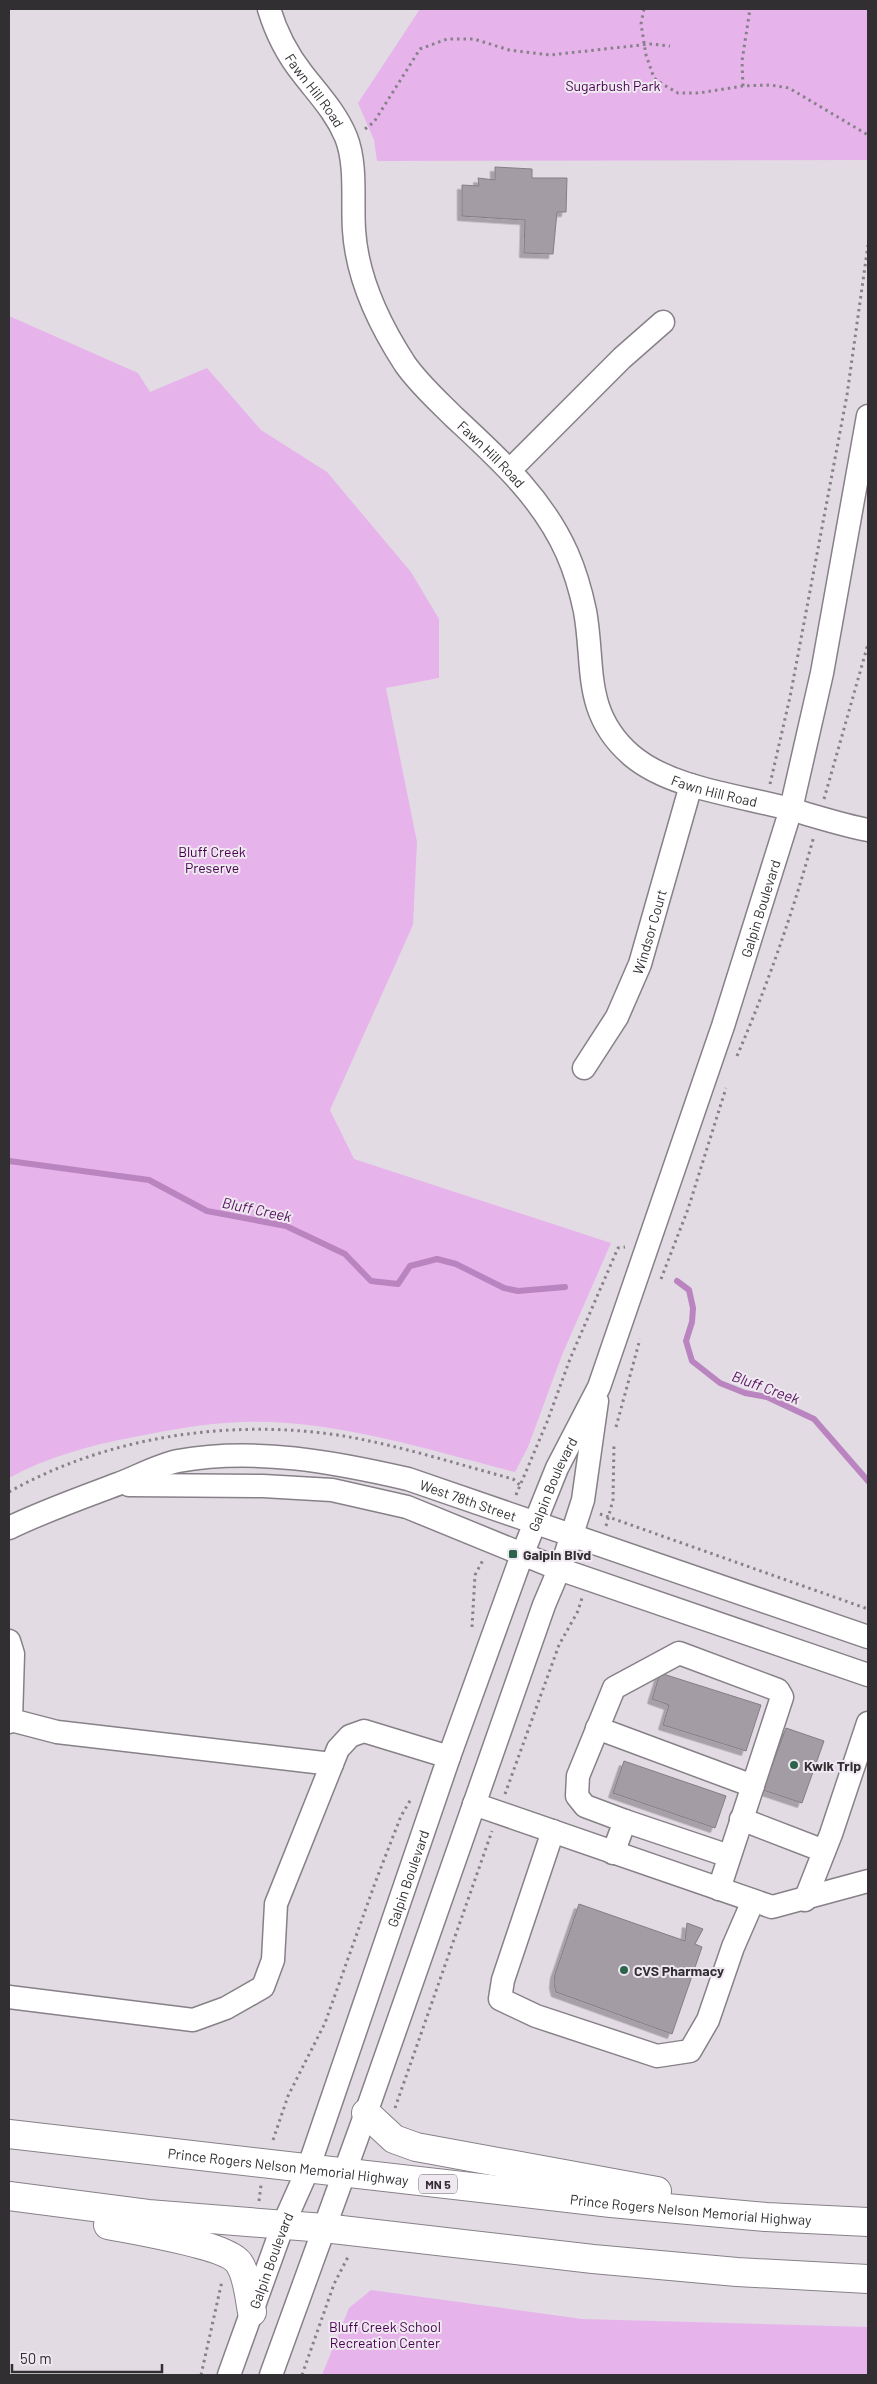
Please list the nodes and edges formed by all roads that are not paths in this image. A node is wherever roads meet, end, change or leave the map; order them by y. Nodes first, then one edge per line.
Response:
1 (269, 9) edge
2 (663, 322) dead end
3 (868, 416) edge
4 (510, 470) junction
5 (691, 785) junction
6 (792, 809) junction
7 (868, 830) edge
8 (584, 1068) dead end
9 (599, 1387) junction
10 (115, 1485) junction
11 (536, 1522) junction
12 (9, 1528) edge
13 (572, 1535) junction
14 (522, 1555) junction
15 (559, 1569) junction
16 (868, 1637) edge
17 (9, 1641) edge
18 (868, 1675) edge
19 (10, 1721) edge
20 (868, 1723) edge
21 (597, 1728) junction
22 (449, 1757) junction
23 (332, 1764) junction
24 (752, 1786) junction
25 (474, 1804) junction
26 (741, 1820) junction
27 (625, 1821) junction
28 (553, 1832) junction
29 (824, 1850) junction
30 (613, 1852) junction
31 (729, 1856) junction
32 (868, 1881) edge
33 (718, 1889) junction
34 (805, 1900) junction
35 (753, 1901) junction
36 (9, 1997) edge
37 (375, 2122) junction
38 (9, 2134) edge
39 (308, 2169) junction
40 (343, 2173) junction
41 (9, 2196) edge
42 (9, 2203) edge
43 (766, 2217) junction
44 (868, 2222) edge
45 (283, 2225) junction
46 (324, 2228) junction
47 (868, 2280) edge
48 (252, 2312) junction
49 (228, 2375) edge
50 (271, 2375) edge

1 - 4 street, Fawn Hill Road
2 - 4 street
3 - 6 street, Galpin Boulevard
4 - 5 street, Fawn Hill Road
5 - 6 street, Fawn Hill Road
5 - 8 street, Windsor Court
6 - 7 street, Fawn Hill Road
6 - 9 street, Galpin Boulevard
9 - 11 street, Galpin Boulevard
9 - 13 street, Galpin Boulevard
10 - 11 street, West 78th Street
10 - 12 street, West 78th Street
10 - 14 street, West 78th Street
11 - 13 street, West 78th Street
11 - 14 street, Galpin Boulevard
13 - 15 street, Galpin Boulevard
13 - 16 street, West 78th Street
14 - 15 street, West 78th Street
14 - 22 street, Galpin Boulevard
15 - 18 street, West 78th Street
15 - 25 street, Galpin Boulevard
17 - 19 street
19 - 23 street
20 - 29 street
21 - 24 street
21 - 24 street
21 - 27 street
22 - 23 street
22 - 39 street, Galpin Boulevard
23 - 36 street
24 - 26 street
25 - 28 street
25 - 37 street, Galpin Boulevard
26 - 29 street
26 - 31 street
27 - 30 street
27 - 31 street
28 - 30 street
28 - 35 street
29 - 34 street
30 - 33 street
31 - 33 street
32 - 34 street
33 - 35 street
34 - 35 street
37 - 40 street, Galpin Boulevard
37 - 43 main road
38 - 39 main road, Prince Rogers Nelson Memorial Highway / MN 5
39 - 40 main road, Prince Rogers Nelson Memorial Highway / MN 5
39 - 45 street, Galpin Boulevard
40 - 43 main road, Prince Rogers Nelson Memorial Highway / MN 5
40 - 46 street, Galpin Boulevard
41 - 45 main road
42 - 48 main road
43 - 44 main road, Prince Rogers Nelson Memorial Highway / MN 5
45 - 46 main road
45 - 48 street, Galpin Boulevard
46 - 47 main road
46 - 50 street, Galpin Boulevard
48 - 49 street, Galpin Boulevard

